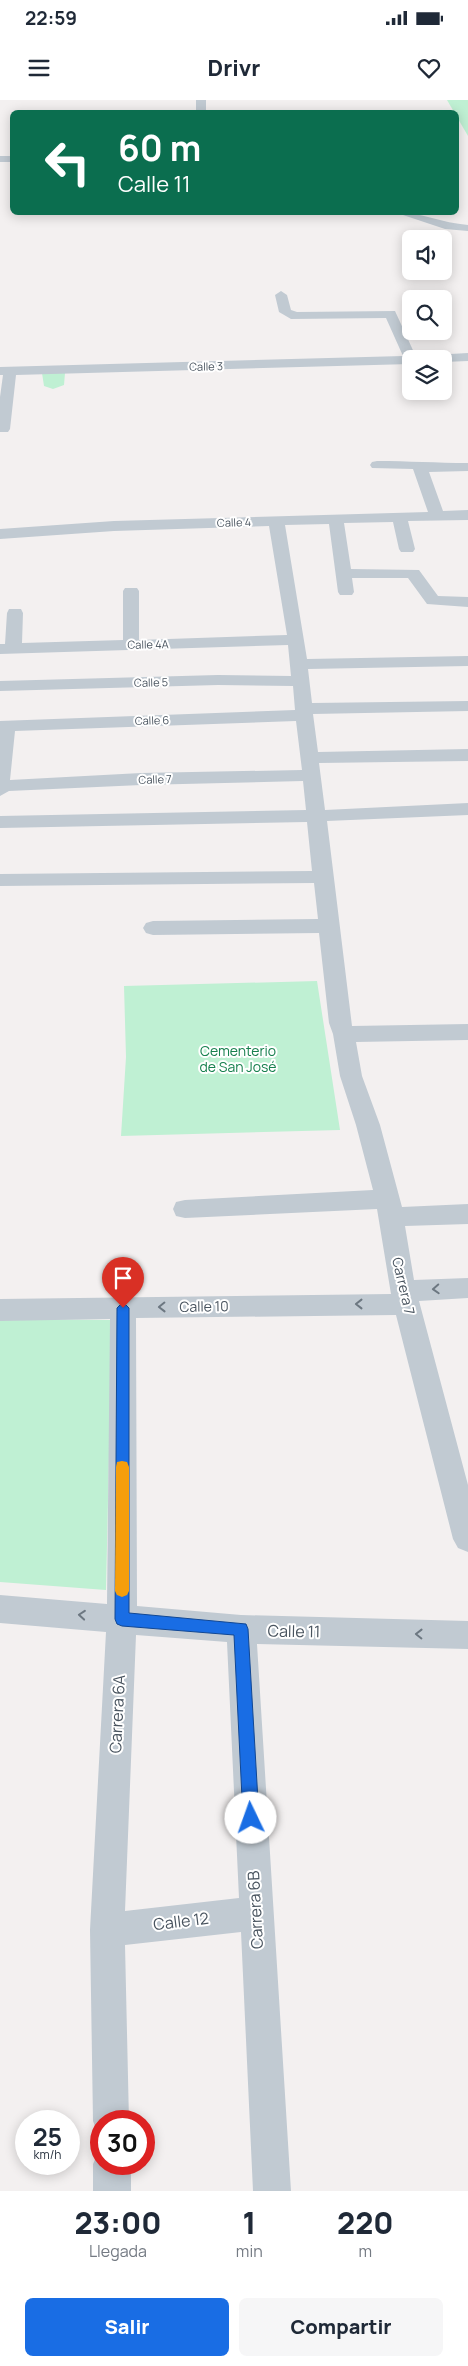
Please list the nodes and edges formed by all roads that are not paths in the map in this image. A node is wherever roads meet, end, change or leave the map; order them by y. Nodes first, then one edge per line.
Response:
1 (409, 215) edge
2 (468, 228) edge
3 (281, 295) dead end
4 (407, 350) edge
5 (452, 358) edge
6 (468, 358) edge
7 (402, 359) edge
8 (5, 370) edge
9 (3, 430) dead end
10 (421, 451) dead end
11 (377, 465) dead end
12 (468, 467) edge
13 (428, 468) junction
14 (468, 515) edge
15 (440, 516) junction
16 (400, 518) junction
17 (336, 519) junction
18 (276, 520) junction
19 (0, 534) edge
20 (407, 549) dead end
21 (343, 573) junction
22 (131, 591) dead end
23 (346, 592) dead end
24 (468, 602) edge
25 (15, 613) dead end
26 (296, 640) junction
27 (131, 644) junction
28 (6, 649) edge
29 (468, 660) edge
30 (300, 673) junction
31 (0, 686) edge
32 (468, 706) edge
33 (305, 712) junction
34 (3, 726) edge
35 (468, 754) edge
36 (310, 766) junction
37 (0, 786) edge
38 (0, 790) edge
39 (468, 809) edge
40 (315, 816) junction
41 (0, 822) edge
42 (322, 877) junction
43 (0, 880) edge
44 (328, 926) junction
45 (154, 928) dead end
46 (468, 1032) edge
47 (344, 1034) junction
48 (389, 1208) junction
49 (185, 1209) dead end
50 (468, 1214) edge
51 (468, 1288) edge
52 (406, 1298) junction
53 (123, 1308) junction
54 (0, 1310) edge
55 (468, 1538) edge
56 (0, 1609) edge
57 (122, 1619) junction
58 (241, 1629) junction
59 (468, 1635) edge
60 (255, 1912) junction
61 (107, 1930) junction
62 (111, 2110) edge
63 (112, 2175) edge
64 (112, 2191) edge
65 (272, 2191) edge

1 - 2 street
3 - 4 street
5 - 6 street
7 - 8 street, Calle 3
8 - 9 street
10 - 13 street
11 - 15 street
12 - 13 street
13 - 15 street
14 - 15 street, Calle 4
15 - 16 street, Calle 4
16 - 17 street, Calle 4
16 - 20 street
17 - 18 street, Calle 4
17 - 21 street
18 - 19 street, Calle 4
18 - 26 street, Carrera 7
21 - 23 street
21 - 24 street
22 - 27 street
25 - 28 street
26 - 27 street, Calle 4A
26 - 30 street, Carrera 7
27 - 28 street, Calle 4A
29 - 30 street, Calle 5
30 - 31 street, Calle 5
30 - 33 street, Carrera 7
32 - 33 street, Calle 6
33 - 34 street, Calle 6
33 - 36 street, Carrera 7
34 - 37 street
35 - 36 street, Calle 7
36 - 37 street, Calle 7
36 - 40 street, Carrera 7
37 - 38 street
39 - 40 street
40 - 41 street
40 - 42 street, Carrera 7
42 - 43 street
42 - 44 street, Carrera 7
44 - 45 street
44 - 47 street, Carrera 7
46 - 47 street
47 - 48 street, Carrera 7
48 - 49 street
48 - 50 street
48 - 52 street, Carrera 7
51 -> 52 street, Calle 10
52 -> 53 street, Calle 10
52 - 55 street, Carrera 7
53 - 54 street, Calle 10
53 - 57 street, Carrera 6A
57 -> 56 street, Calle 11
57 - 58 street, Calle 11
57 - 61 street, Carrera 6A
59 -> 58 street, Calle 11
58 - 60 street, Carrera 6B
60 - 61 street, Calle 12
60 - 65 street, Carrera 6B
61 - 62 street, Carrera 6A
63 - 64 street

